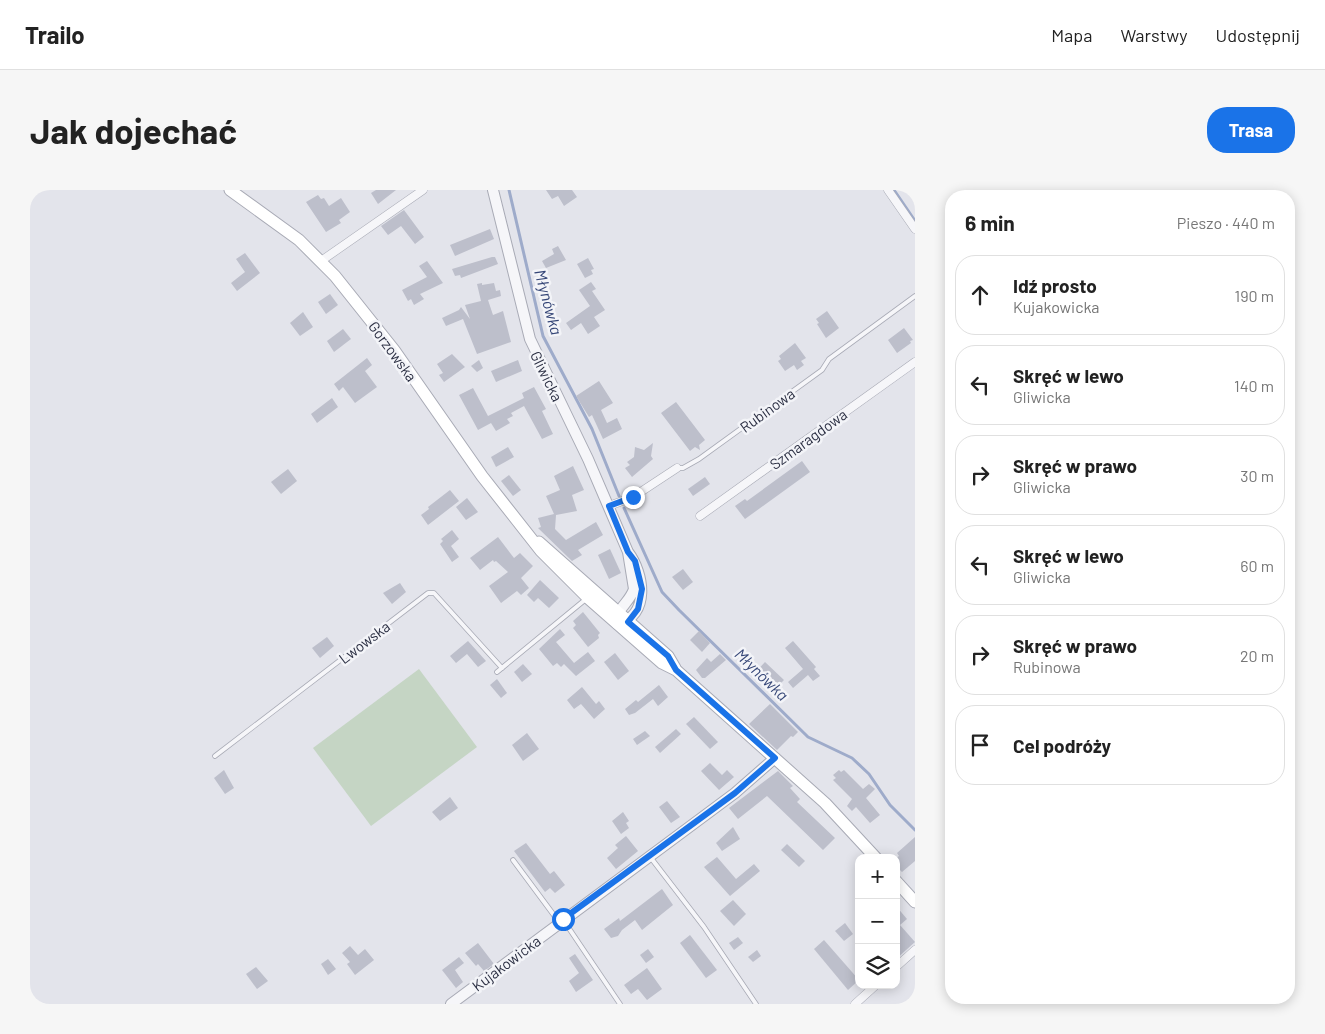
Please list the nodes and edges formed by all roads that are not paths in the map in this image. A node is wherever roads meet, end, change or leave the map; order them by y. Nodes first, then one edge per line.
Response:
1 (230, 190) edge
2 (423, 190) edge
3 (493, 190) edge
4 (888, 190) edge
5 (915, 228) edge
6 (321, 261) junction
7 (915, 296) edge
8 (915, 362) edge
9 (677, 468) joint
10 (609, 506) junction
11 (700, 516) dead end
12 (591, 595) junction
13 (621, 619) junction
14 (502, 668) junction
15 (497, 672) dead end
16 (215, 756) dead end
17 (775, 758) junction
18 (872, 854) edge
19 (650, 856) junction
20 (513, 860) dead end
21 (900, 885) edge
22 (915, 902) edge
23 (561, 920) junction
24 (915, 950) edge
25 (900, 963) edge
26 (872, 989) edge
27 (451, 1004) edge
28 (620, 1004) edge
29 (756, 1004) edge
30 (855, 1004) edge

1 - 6 main road, Gorzowska
2 - 6 street
3 - 10 street, Gliwicka
4 - 5 street
6 - 12 main road, Gorzowska
7 - 9 lane, Rubinowa
8 - 11 street, Szmaragdowa
9 - 10 street, Rubinowa
10 - 13 street, Gliwicka
12 - 13 main road, Gorzowska
12 - 14 lane
13 - 17 main road
14 - 15 lane
14 - 16 lane, Lwowska
17 - 18 main road
17 - 19 street, Kujakowicka
19 - 23 street, Kujakowicka
19 - 29 lane
20 - 23 lane
21 - 22 main road
23 - 27 street, Kujakowicka
23 - 28 lane
24 - 25 street
26 - 30 street

